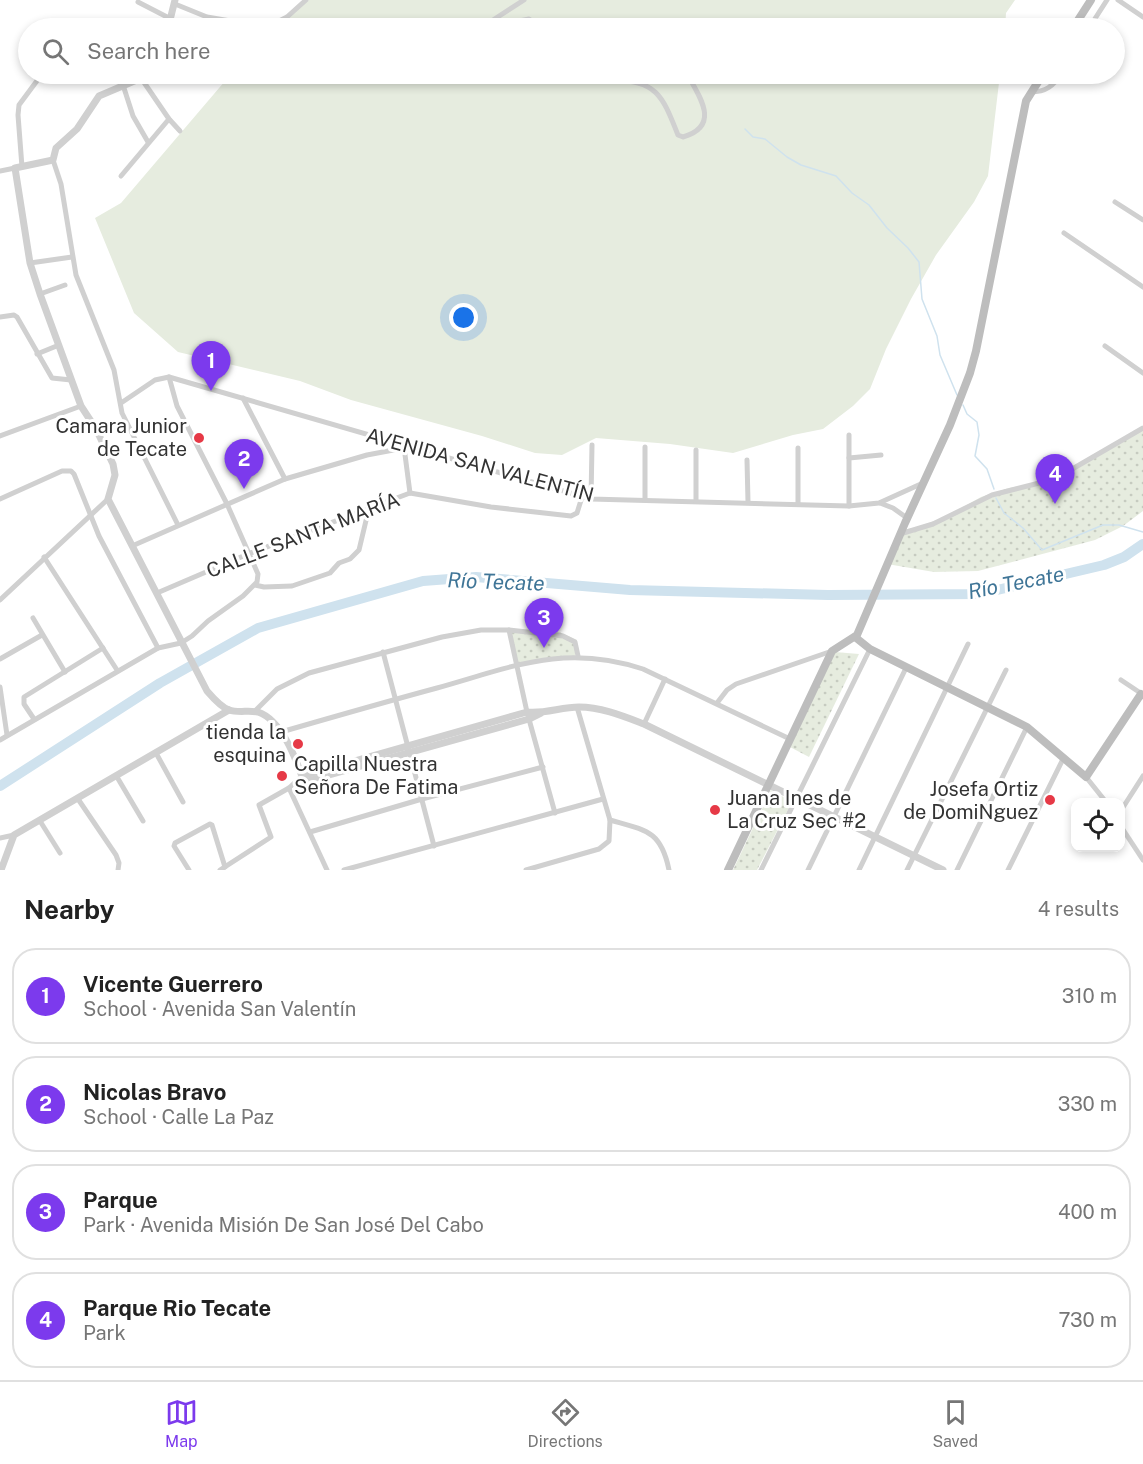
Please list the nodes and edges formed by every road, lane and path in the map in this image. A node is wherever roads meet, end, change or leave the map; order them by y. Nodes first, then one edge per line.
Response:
1 (306, 0) edge
2 (524, 0) edge
3 (1091, 0) edge
4 (1107, 0) edge
5 (1118, 0) edge
6 (175, 2) edge
7 (138, 3) dead end
8 (1143, 17) edge
9 (169, 18) edge
10 (171, 18) edge
11 (218, 18) edge
12 (285, 18) edge
13 (496, 18) edge
14 (1079, 18) edge
15 (1095, 18) edge
16 (35, 84) edge
17 (149, 84) edge
18 (645, 84) edge
19 (692, 84) edge
20 (1036, 84) edge
21 (1052, 84) edge
22 (123, 85) joint
23 (1031, 92) junction
24 (169, 119) junction
25 (180, 131) dead end
26 (148, 142) junction
27 (53, 160) junction
28 (19, 168) junction
29 (0, 171) edge
30 (121, 176) dead end
31 (1115, 202) dead end
32 (1143, 220) edge
33 (1064, 234) dead end
34 (72, 257) junction
35 (30, 263) junction
36 (64, 285) dead end
37 (1143, 288) edge
38 (40, 294) junction
39 (0, 317) edge
40 (59, 345) junction
41 (1105, 346) dead end
42 (37, 354) junction
43 (1143, 373) edge
44 (169, 377) junction
45 (71, 380) junction
46 (243, 398) junction
47 (121, 404) junction
48 (81, 406) junction
49 (1143, 428) edge
50 (849, 435) dead end
51 (0, 436) edge
52 (592, 445) dead end
53 (404, 447) junction
54 (645, 447) dead end
55 (798, 448) dead end
56 (696, 450) dead end
57 (881, 455) dead end
58 (849, 458) junction
59 (747, 460) dead end
60 (285, 479) junction
61 (923, 483) junction
62 (410, 493) junction
63 (582, 497) junction
64 (591, 499) junction
65 (0, 500) edge
66 (108, 500) junction
67 (645, 500) junction
68 (696, 501) junction
69 (748, 502) junction
70 (879, 503) junction
71 (227, 504) junction
72 (798, 504) junction
73 (849, 506) junction
74 (369, 508) junction
75 (92, 516) junction
76 (907, 518) junction
77 (178, 525) junction
78 (900, 534) junction
79 (132, 546) junction
80 (248, 554) junction
81 (44, 557) junction
82 (255, 585) junction
83 (157, 593) junction
84 (0, 600) edge
85 (33, 618) dead end
86 (509, 630) junction
87 (42, 635) junction
88 (855, 637) junction
89 (181, 643) junction
90 (968, 645) dead end
91 (103, 648) junction
92 (158, 648) junction
93 (870, 649) junction
94 (832, 651) junction
95 (383, 652) junction
96 (578, 656) junction
97 (0, 659) edge
98 (516, 666) junction
99 (906, 668) junction
100 (117, 670) junction
101 (1006, 670) dead end
102 (65, 672) junction
103 (665, 679) junction
104 (1121, 680) dead end
105 (0, 687) edge
106 (946, 687) junction
107 (1142, 694) edge
108 (396, 699) junction
109 (717, 704) junction
110 (577, 707) junction
111 (986, 707) junction
112 (229, 710) junction
113 (255, 711) junction
114 (528, 716) junction
115 (34, 719) junction
116 (644, 724) junction
117 (1027, 727) junction
118 (281, 732) junction
119 (7, 735) junction
120 (790, 739) junction
121 (0, 740) edge
122 (408, 750) junction
123 (156, 753) junction
124 (1064, 757) junction
125 (543, 767) junction
126 (1143, 776) edge
127 (117, 777) junction
128 (1086, 777) junction
129 (301, 780) junction
130 (769, 786) junction
131 (289, 788) junction
132 (796, 798) junction
133 (1103, 798) edge
134 (78, 799) junction
135 (422, 799) junction
136 (603, 799) junction
137 (183, 802) dead end
138 (1125, 804) edge
139 (555, 813) junction
140 (834, 817) junction
141 (610, 820) junction
142 (40, 821) junction
143 (143, 821) dead end
144 (310, 832) junction
145 (1125, 832) edge
146 (14, 835) junction
147 (874, 837) junction
148 (0, 838) edge
149 (434, 846) junction
150 (60, 853) dead end
151 (914, 856) junction
152 (1142, 857) edge
153 (222, 869) edge
154 (1, 870) edge
155 (118, 870) edge
156 (189, 870) edge
157 (327, 870) edge
158 (344, 870) edge
159 (526, 870) edge
160 (669, 870) edge
161 (728, 870) edge
162 (761, 870) edge
163 (808, 870) edge
164 (859, 870) edge
165 (907, 870) edge
166 (943, 870) edge
167 (957, 870) edge
168 (1008, 870) edge

1 - 12 street
2 - 13 street
3 - 14 main road
4 - 15 street
5 - 8 street
6 - 10 street
6 - 11 street
7 - 9 street
16 - 28 street
17 - 24 street
18 - 19 street
20 - 23 main road
21 - 23 street
22 - 26 street
22 - 27 street
23 - 61 main road
24 - 25 street
24 - 26 street
26 - 30 street
27 - 28 street
27 - 34 street
28 - 29 street
28 - 35 street
31 - 32 street
33 - 37 street
34 - 35 street
34 - 47 street
35 - 38 street
36 - 38 street
38 - 40 street
39 - 42 street
40 - 42 street
40 - 45 street
41 - 43 street
42 - 45 street
44 - 46 street, AVENIDA SAN VALENTÍN
44 - 47 street
44 - 71 street
45 - 48 street
46 - 53 street, AVENIDA SAN VALENTÍN
46 - 60 street
47 - 77 street
48 - 51 street
48 - 66 street
49 - 78 street
50 - 58 street
52 - 64 street
53 - 60 street
53 - 62 street
53 - 63 street, AVENIDA SAN VALENTÍN
54 - 67 street
55 - 72 street
56 - 68 street
57 - 58 street
58 - 73 street
59 - 69 street
60 - 71 street
61 - 70 street, AVENIDA SAN VALENTÍN
61 - 76 main road
62 - 63 street, CALLE SANTA MARÍA
62 - 74 street, CALLE SANTA MARÍA
63 - 64 street, AVENIDA SAN VALENTÍN
64 - 67 street, AVENIDA SAN VALENTÍN
65 - 75 street
66 - 75 street
66 - 79 street
67 - 68 street, AVENIDA SAN VALENTÍN
68 - 69 street, AVENIDA SAN VALENTÍN
69 - 72 street, AVENIDA SAN VALENTÍN
70 - 73 street, AVENIDA SAN VALENTÍN
70 - 76 street
71 - 77 street
71 - 80 street
72 - 73 street, AVENIDA SAN VALENTÍN
74 - 80 street, CALLE SANTA MARÍA
74 - 82 street
75 - 81 street
75 - 92 street
76 - 78 main road
77 - 79 street
78 - 88 main road
79 - 83 street
80 - 82 street
80 - 83 street, CALLE SANTA MARÍA
81 - 84 street
81 - 91 street
82 - 89 street
83 - 89 street
85 - 87 street
86 - 95 street
86 - 96 street
86 - 98 street
87 - 97 street
87 - 102 street
88 - 93 main road
88 - 94 main road
89 - 92 street
89 - 112 street
90 - 106 street
91 - 100 street
91 - 102 street
92 - 100 street
93 - 99 main road
93 - 132 street
94 - 109 street
94 - 120 main road
95 - 108 street
95 - 113 street
96 - 98 street
96 - 103 street
98 - 108 street
98 - 114 street
99 - 106 main road
99 - 140 street
100 - 115 street
101 - 111 street
102 - 115 street
103 - 109 street
103 - 116 street
104 - 107 street
105 - 119 street
106 - 111 main road
106 - 147 street
107 - 128 main road
108 - 118 street
108 - 122 street
109 - 120 street
110 - 114 street
110 - 116 street
110 - 136 street
111 - 117 main road
111 - 151 street
112 - 113 street
112 - 123 street
113 - 118 street
114 - 122 street
114 - 125 street
115 - 119 street
116 - 130 street
117 - 124 main road
117 - 167 street
118 - 129 street
119 - 121 street
120 - 130 main road
122 - 129 street
122 - 135 street
123 - 127 street
123 - 137 street
124 - 128 main road
124 - 168 street
125 - 135 street
125 - 139 street
126 - 138 street
127 - 134 street
127 - 143 street
128 - 133 street
129 - 131 street
130 - 132 street
130 - 161 main road
131 - 144 street
131 - 153 street
132 - 140 street
132 - 162 street
134 - 142 street
134 - 155 street
135 - 144 street
135 - 149 street
136 - 139 street
136 - 141 street
139 - 149 street
140 - 147 street
140 - 163 street
141 - 159 street
141 - 160 street
142 - 146 street
142 - 150 street
144 - 157 street
145 - 152 street
146 - 148 street
146 - 154 street
147 - 151 street
147 - 164 street
149 - 158 street
151 - 165 street
151 - 166 street
153 - 156 street

